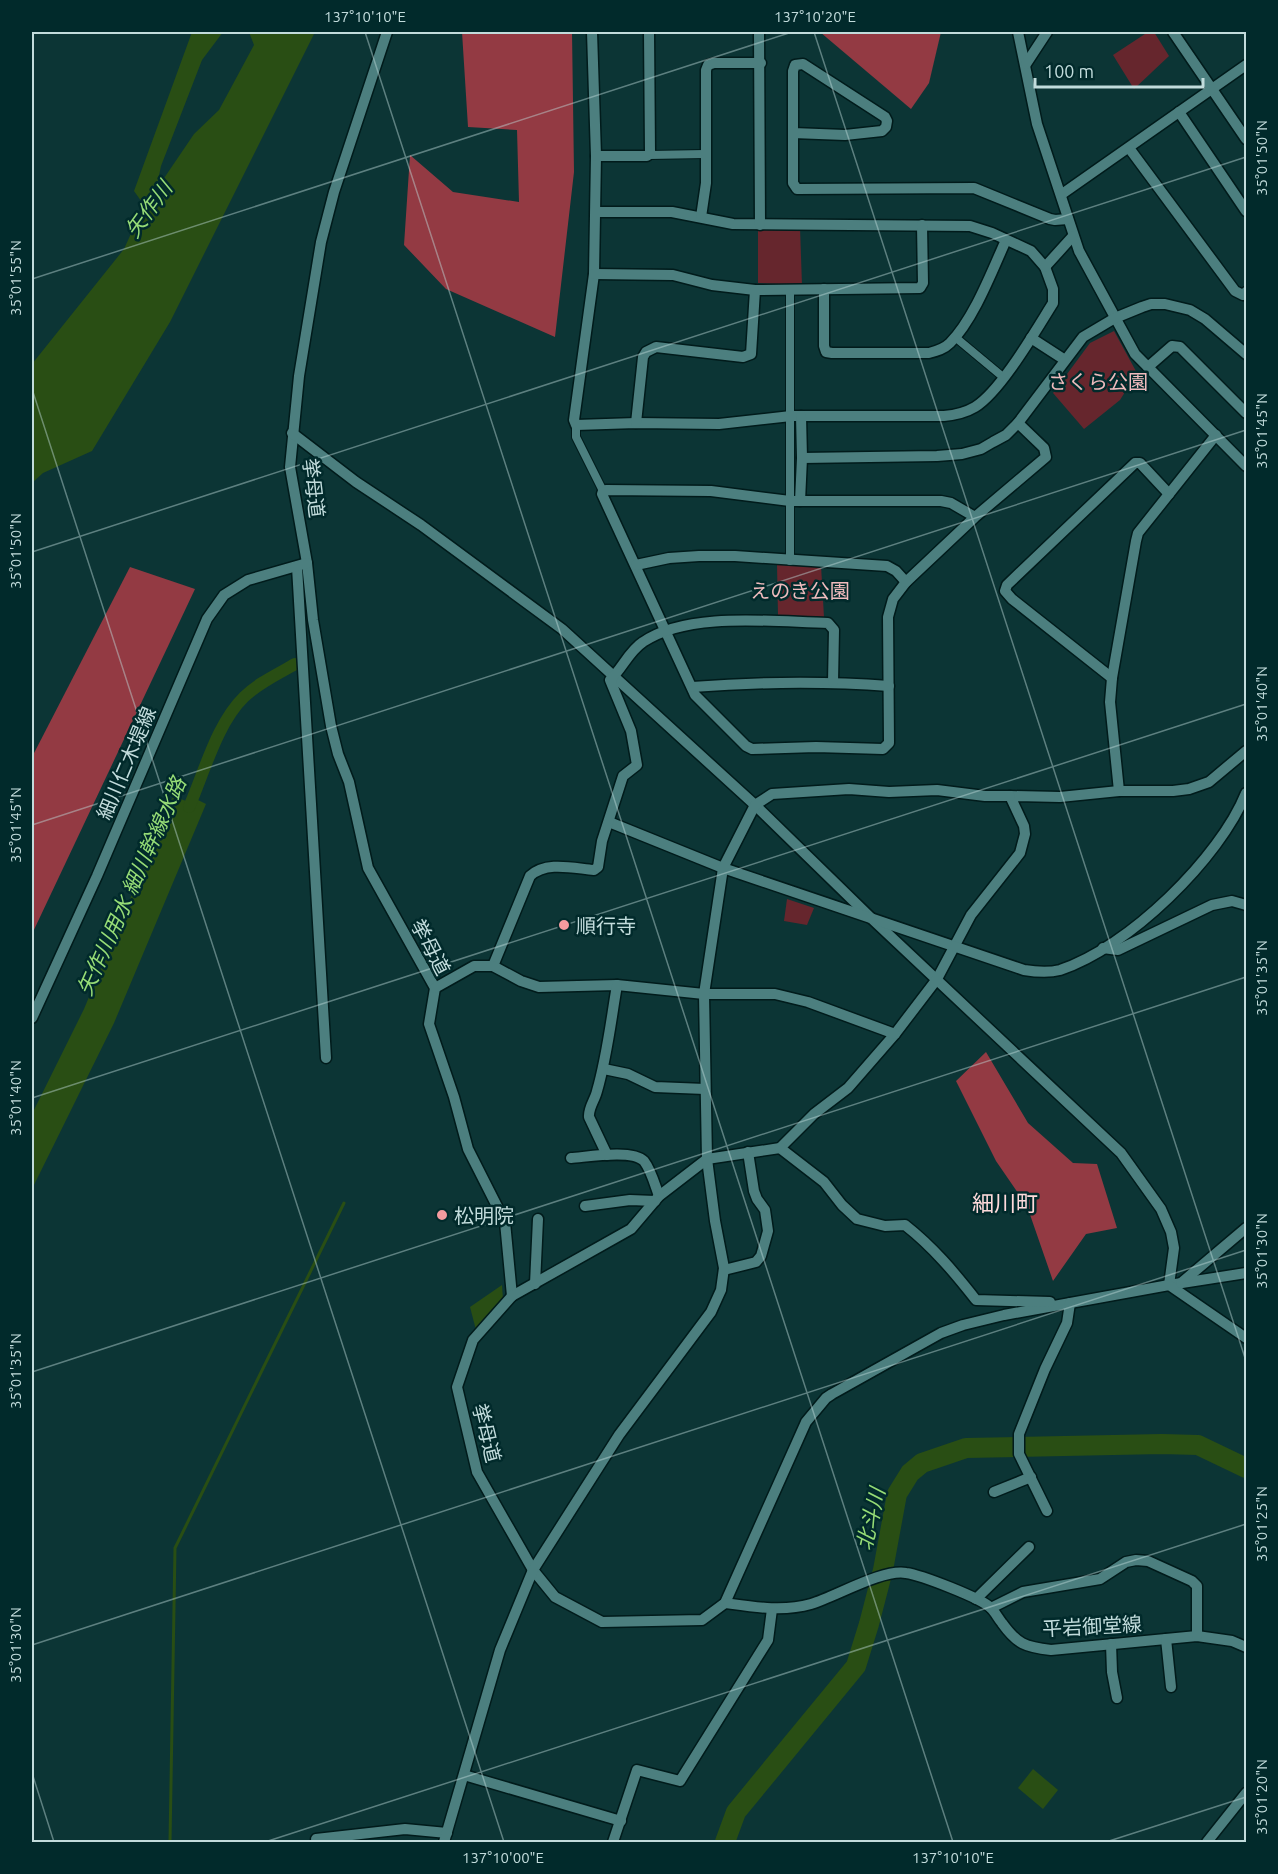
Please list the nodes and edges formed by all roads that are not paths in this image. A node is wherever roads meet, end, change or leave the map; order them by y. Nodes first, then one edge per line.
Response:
1 (387, 32) edge
2 (592, 32) edge
3 (649, 32) edge
4 (759, 32) edge
5 (1018, 32) edge
6 (1047, 32) edge
7 (1173, 32) edge
8 (760, 63) junction
9 (1026, 64) junction
10 (1246, 65) edge
11 (1212, 89) junction
12 (1179, 112) junction
13 (793, 133) junction
14 (1246, 139) edge
15 (1129, 148) junction
16 (705, 154) junction
17 (649, 155) junction
18 (596, 156) junction
19 (1062, 194) junction
20 (1246, 211) edge
21 (595, 212) junction
22 (701, 217) junction
23 (1068, 219) junction
24 (760, 225) junction
25 (922, 225) junction
26 (1073, 236) junction
27 (1006, 240) junction
28 (1044, 267) junction
29 (594, 274) junction
30 (790, 289) junction
31 (824, 289) junction
32 (755, 290) junction
33 (1246, 292) edge
34 (1115, 318) junction
35 (955, 337) junction
36 (1031, 338) junction
37 (1246, 354) edge
38 (1065, 360) junction
39 (1148, 367) junction
40 (1003, 377) junction
41 (1246, 414) edge
42 (796, 416) junction
43 (636, 423) junction
44 (1018, 423) junction
45 (576, 425) junction
46 (292, 433) junction
47 (1216, 435) junction
48 (802, 458) junction
49 (1246, 466) edge
50 (603, 490) junction
51 (1169, 494) junction
52 (795, 501) junction
53 (975, 517) junction
54 (790, 561) junction
55 (302, 565) junction
56 (636, 566) junction
57 (906, 582) junction
58 (666, 631) junction
59 (615, 675) junction
60 (1112, 678) junction
61 (833, 682) junction
62 (889, 686) junction
63 (692, 687) junction
64 (1246, 752) edge
65 (1119, 791) junction
66 (1246, 793) edge
67 (1010, 796) junction
68 (754, 805) junction
69 (609, 822) junction
70 (723, 868) junction
71 (1246, 905) edge
72 (870, 917) junction
73 (953, 946) junction
74 (1103, 948) junction
75 (493, 966) junction
76 (937, 979) junction
77 (617, 985) junction
78 (435, 988) junction
79 (704, 994) junction
80 (32, 1018) edge
81 (895, 1034) junction
82 (326, 1058) dead end
83 (604, 1069) junction
84 (705, 1089) junction
85 (780, 1148) junction
86 (748, 1152) junction
87 (607, 1155) junction
88 (571, 1158) dead end
89 (706, 1159) junction
90 (657, 1198) junction
91 (585, 1206) dead end
92 (538, 1219) dead end
93 (1246, 1227) edge
94 (724, 1270) junction
95 (1246, 1274) edge
96 (1181, 1283) junction
97 (535, 1284) junction
98 (1169, 1285) junction
99 (512, 1296) junction
100 (1071, 1303) junction
101 (1246, 1338) edge
102 (1031, 1477) junction
103 (994, 1492) dead end
104 (1047, 1511) dead end
105 (1029, 1547) dead end
106 (533, 1570) junction
107 (976, 1599) junction
108 (725, 1603) junction
109 (991, 1608) junction
110 (772, 1609) junction
111 (1197, 1636) junction
112 (1166, 1639) junction
113 (1111, 1644) junction
114 (1246, 1647) edge
115 (1171, 1687) dead end
116 (1117, 1698) dead end
117 (464, 1775) junction
118 (1246, 1793) edge
119 (621, 1821) junction
120 (445, 1838) edge
121 (316, 1839) dead end
122 (613, 1842) edge
123 (1207, 1842) edge

1 - 46 street, 挙母道
2 - 18 street
3 - 17 street
4 - 8 street
5 - 9 street
6 - 9 street
7 - 11 street
8 - 16 street
8 - 24 street
9 - 19 street
10 - 11 street
11 - 12 street
11 - 14 street
12 - 15 street
12 - 20 street
13 - 13 street
13 - 23 street
15 - 19 street
15 - 33 street
16 - 17 street
16 - 22 street
17 - 18 street
18 - 21 street
19 - 23 street
21 - 22 street
21 - 29 street
22 - 24 street
23 - 26 street
24 - 25 street
25 - 27 street
25 - 31 street
26 - 28 street
26 - 34 street
27 - 28 street
27 - 35 street
28 - 36 street
29 - 32 street
29 - 45 street
30 - 31 street
30 - 32 street
30 - 42 street
31 - 35 street
32 - 43 street
34 - 37 street
34 - 38 street
34 - 39 street
35 - 40 street
36 - 38 street
36 - 40 street
38 - 44 street
39 - 41 street
39 - 47 street
40 - 42 street
42 - 43 street
42 - 48 street
42 - 52 street
43 - 45 street
44 - 48 street
44 - 53 street
45 - 50 street
46 - 55 street, 挙母道
46 - 59 street
47 - 49 street
47 - 51 street
48 - 52 street
50 - 52 street
50 - 56 street
51 - 60 street
51 - 60 street
52 - 53 street
52 - 54 street
53 - 57 street
54 - 56 street
54 - 57 street
55 - 78 street, 挙母道
55 - 80 street, 細川仁木堤線
55 - 82 street
56 - 58 street
57 - 62 street
58 - 59 street
58 - 61 street
58 - 63 street
59 - 68 street
59 - 69 street
60 - 65 street
61 - 62 street
61 - 63 street
62 - 63 street
64 - 65 street
65 - 67 street
66 - 74 street
67 - 68 street
67 - 73 street
68 - 70 street
68 - 72 street
69 - 70 street
69 - 75 street
70 - 72 street
70 - 79 street
71 - 74 street
72 - 73 street
72 - 76 street
73 - 74 street
73 - 76 street
75 - 77 street
75 - 78 street
76 - 81 street
76 - 98 street
77 - 79 street
77 - 83 street
78 - 99 street, 挙母道
79 - 81 street
79 - 84 street
81 - 85 street
83 - 84 street
83 - 87 street
84 - 89 street
85 - 86 street
85 - 100 street
86 - 89 street
86 - 94 street
87 - 88 street
87 - 90 street
89 - 90 street
89 - 94 street
90 - 91 street
90 - 97 street
92 - 97 street
93 - 96 street
94 - 106 street
95 - 96 street
96 - 98 street
97 - 99 street
98 - 100 street
98 - 101 street
99 - 106 street, 挙母道
100 - 102 street
100 - 108 street
102 - 103 street
102 - 104 street
105 - 107 street
106 - 108 street, 挙母道
106 - 117 street
107 - 109 street, 平岩御堂線
107 - 110 street, 平岩御堂線
108 - 110 street
109 - 111 street
109 - 113 street, 平岩御堂線
110 - 119 street
111 - 112 street, 平岩御堂線
111 - 114 street, 平岩御堂線
112 - 113 street, 平岩御堂線
112 - 115 street
113 - 116 street
117 - 119 street
117 - 120 street
118 - 123 street
119 - 122 street
120 - 121 street

